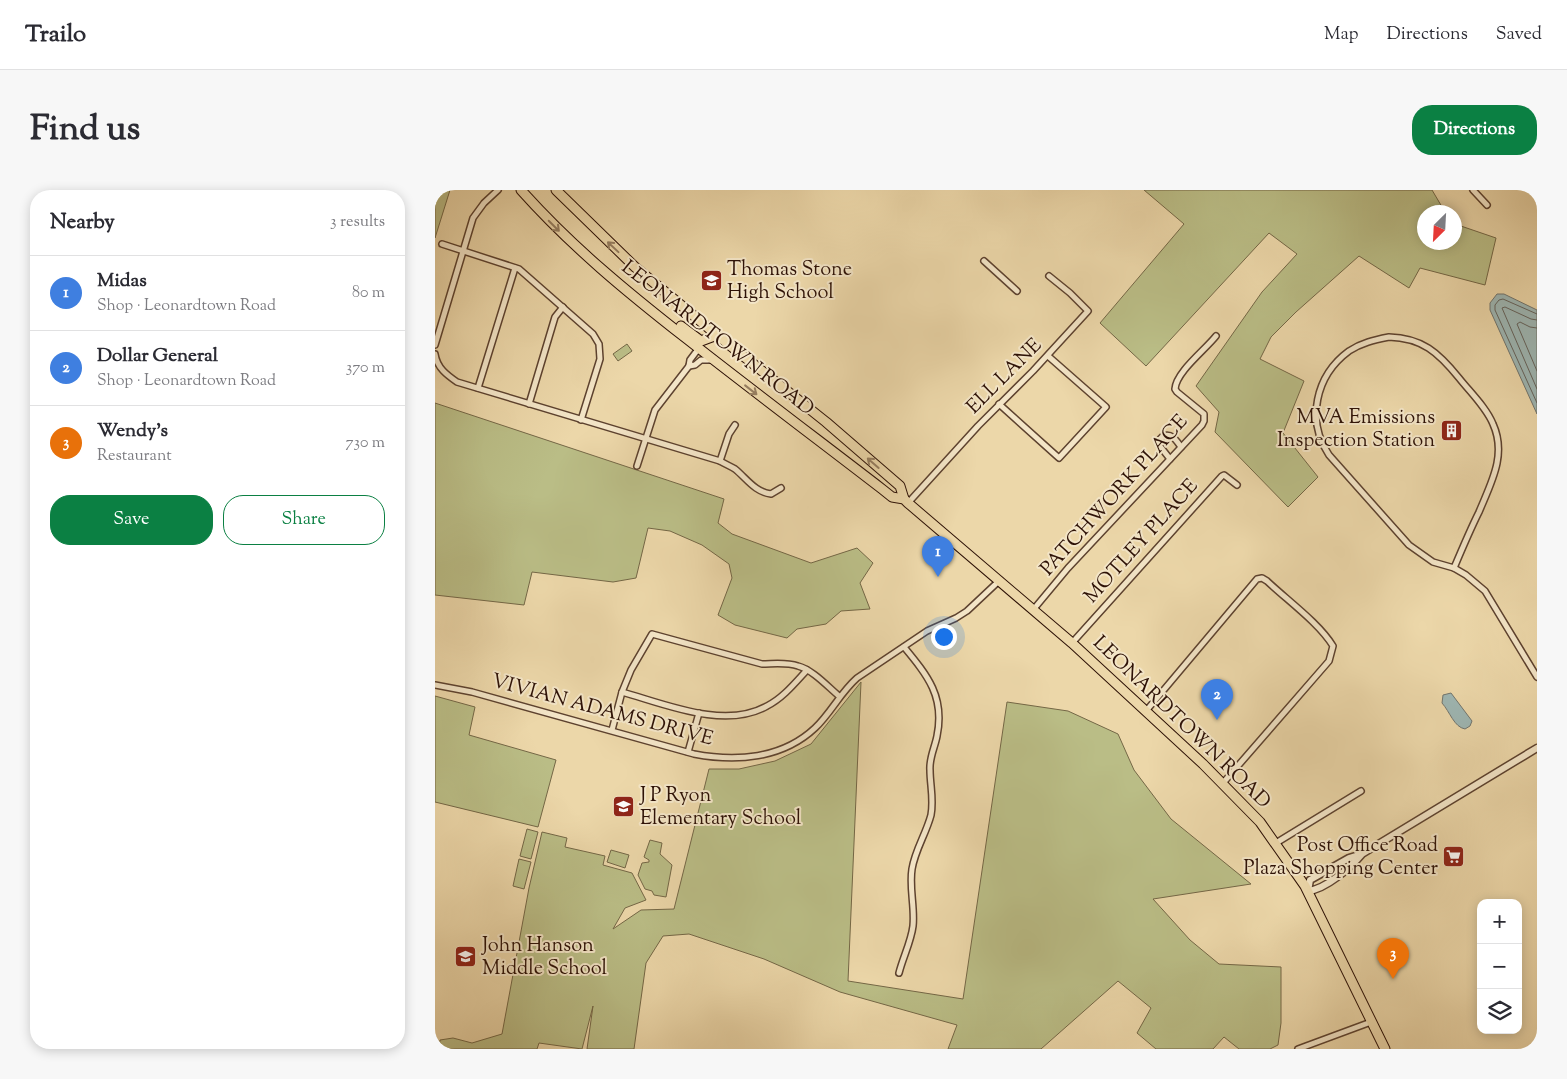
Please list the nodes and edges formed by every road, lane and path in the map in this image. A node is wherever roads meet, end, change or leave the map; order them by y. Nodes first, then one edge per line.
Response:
1 (498, 190) edge
2 (520, 190) edge
3 (556, 190) edge
4 (1473, 190) edge
5 (1487, 205) dead end
6 (442, 244) dead end
7 (463, 252) junction
8 (984, 261) dead end
9 (515, 268) junction
10 (1049, 276) dead end
11 (1017, 291) dead end
12 (644, 305) junction
13 (563, 307) junction
14 (717, 335) junction
15 (1216, 336) dead end
16 (435, 345) edge
17 (699, 348) junction
18 (435, 354) edge
19 (1048, 356) junction
20 (713, 360) junction
21 (752, 362) junction
22 (689, 366) junction
23 (478, 388) junction
24 (529, 404) junction
25 (999, 404) junction
26 (581, 420) junction
27 (735, 426) dead end
28 (645, 439) junction
29 (1181, 447) junction
30 (1170, 459) junction
31 (721, 461) junction
32 (637, 466) dead end
33 (1237, 485) dead end
34 (781, 488) dead end
35 (906, 501) junction
36 (1454, 568) junction
37 (1000, 580) junction
38 (1033, 610) junction
39 (1072, 643) junction
40 (904, 647) junction
41 (807, 670) junction
42 (1537, 677) edge
43 (435, 685) edge
44 (622, 692) junction
45 (839, 696) junction
46 (1146, 711) junction
47 (699, 713) junction
48 (612, 730) junction
49 (1537, 748) edge
50 (688, 752) junction
51 (1223, 783) junction
52 (1361, 791) dead end
53 (1276, 843) junction
54 (1363, 854) junction
55 (1307, 891) junction
56 (899, 973) dead end
57 (1371, 1022) junction
58 (1299, 1049) edge
59 (1385, 1049) edge

1 - 7 street
2 -> 12 highway, LEONARDTOWN ROAD
14 -> 3 highway, LEONARDTOWN ROAD
4 - 5 street
6 - 7 street
7 - 9 street
7 - 16 street
8 - 11 street
9 - 13 street
9 - 23 street
10 - 19 street, ELL LANE
12 - 14 highway
12 - 17 highway, LEONARDTOWN ROAD
13 - 24 street
13 - 26 street
14 - 21 highway, LEONARDTOWN ROAD
15 - 29 street, PATCHWORK PLACE
17 - 20 highway, LEONARDTOWN ROAD
17 - 21 highway
17 - 22 street
18 - 23 street
19 - 25 street, ELL LANE
19 - 25 street
20 - 22 street
20 -> 35 highway, LEONARDTOWN ROAD
35 -> 21 highway, LEONARDTOWN ROAD
22 - 28 street
23 - 24 street
24 - 26 street
25 - 35 street, ELL LANE
26 - 28 street
27 - 31 street
28 - 31 street
28 - 32 street
29 - 30 street, PATCHWORK PLACE
29 - 30 street
30 - 38 street, PATCHWORK PLACE
31 - 34 street
33 - 39 street, MOTLEY PLACE
35 - 37 highway, LEONARDTOWN ROAD
36 - 36 street
36 - 42 street
37 - 38 highway, LEONARDTOWN ROAD
37 - 40 street, VIVIAN ADAMS DRIVE
38 - 39 highway, LEONARDTOWN ROAD
39 - 46 highway, LEONARDTOWN ROAD
40 - 45 street, VIVIAN ADAMS DRIVE
40 - 56 street
41 - 44 street
41 - 45 street
41 - 47 street
43 - 48 street, VIVIAN ADAMS DRIVE
44 - 47 street
44 - 48 street
45 - 50 street, VIVIAN ADAMS DRIVE
46 - 51 highway, LEONARDTOWN ROAD
46 - 51 street
47 - 50 street
48 - 50 street, VIVIAN ADAMS DRIVE
49 - 54 street
51 - 53 highway, LEONARDTOWN ROAD
52 - 53 street
53 - 55 highway, LEONARDTOWN ROAD
54 - 55 street
54 - 55 street
55 - 57 highway, LEONARDTOWN ROAD
57 - 58 street
57 - 59 highway, LEONARDTOWN ROAD

